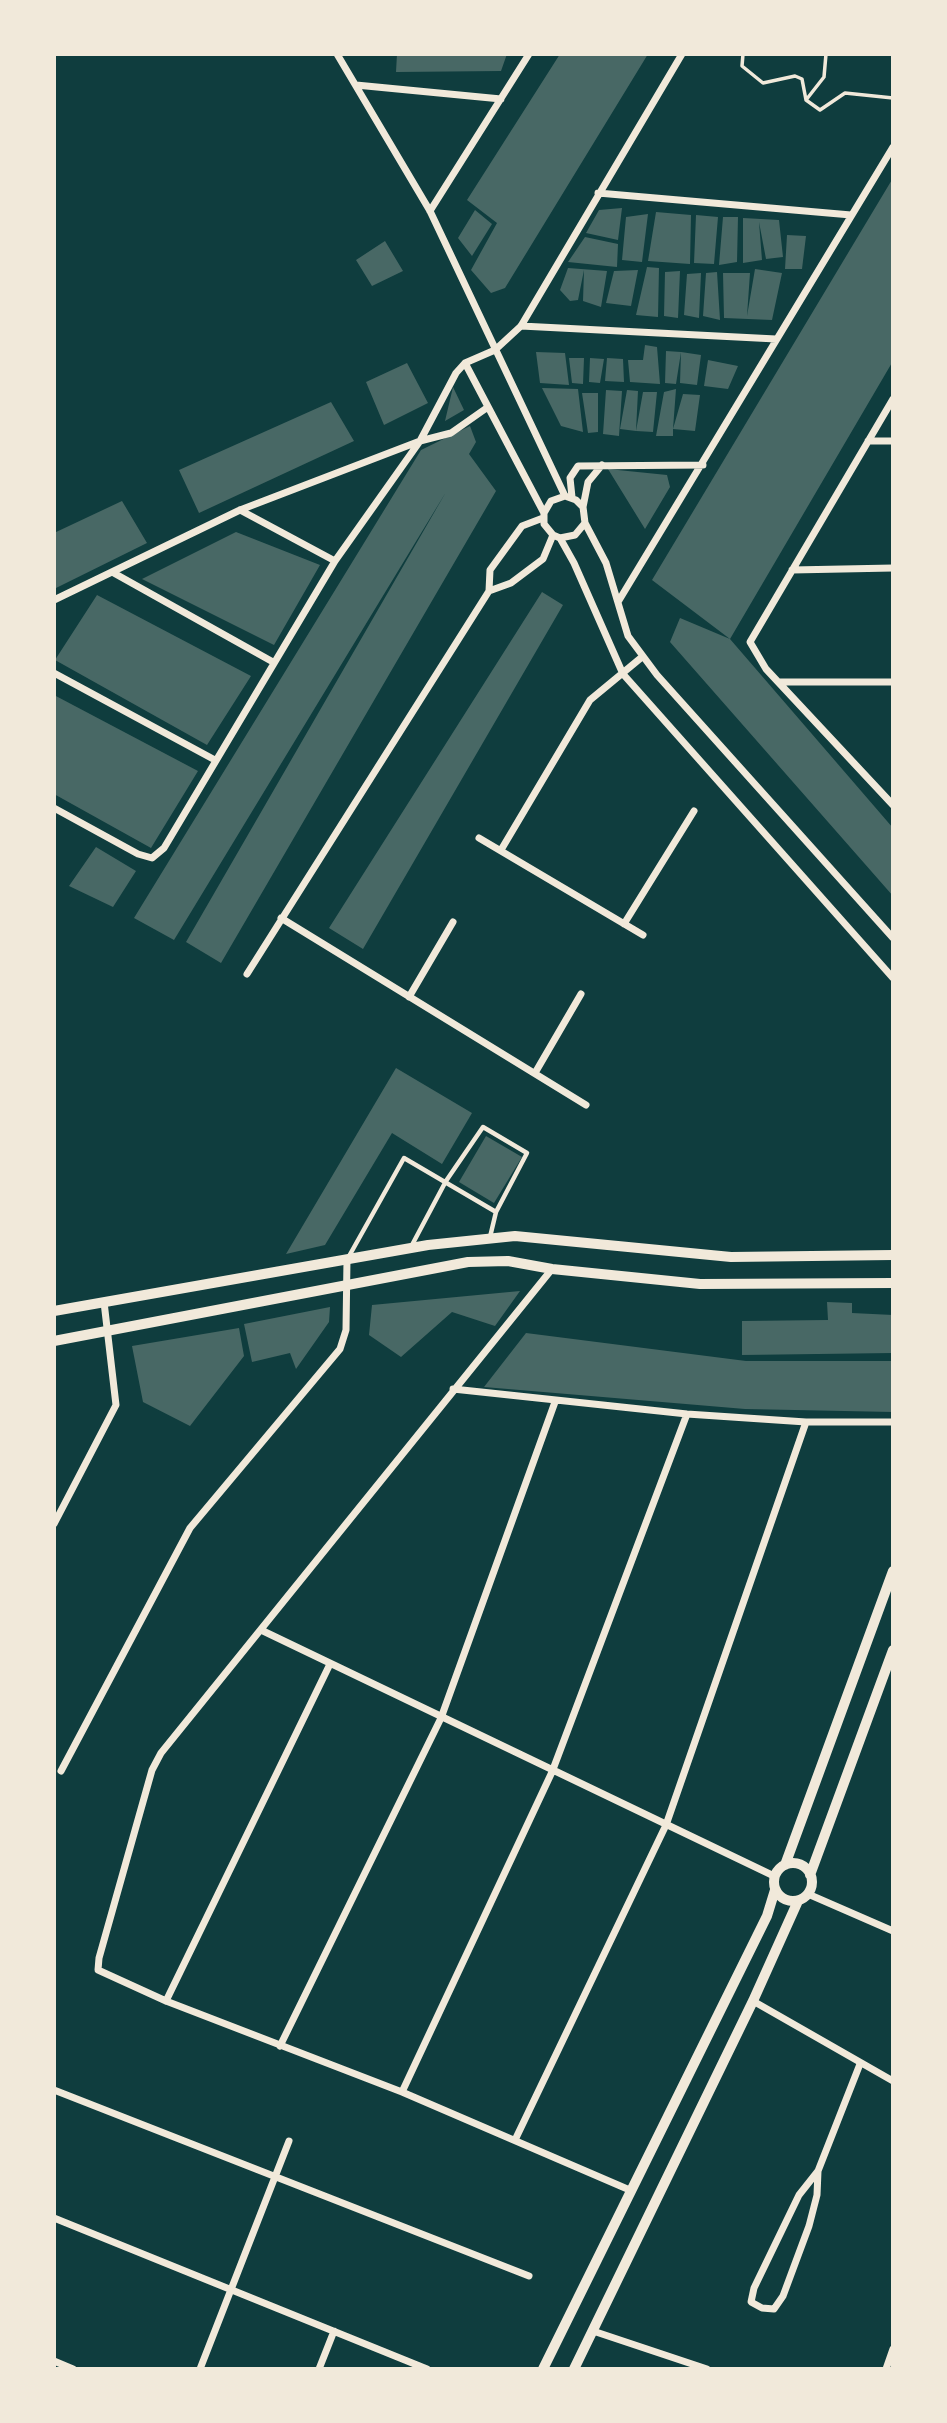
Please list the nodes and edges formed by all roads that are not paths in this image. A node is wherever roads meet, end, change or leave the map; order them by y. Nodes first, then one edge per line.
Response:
1 (337, 54) edge
2 (529, 54) edge
3 (682, 54) edge
4 (356, 85) junction
5 (502, 99) junction
6 (893, 147) edge
7 (598, 193) junction
8 (430, 211) junction
9 (851, 215) junction
10 (522, 326) junction
11 (776, 339) junction
12 (495, 350) junction
13 (465, 363) junction
14 (893, 399) edge
15 (488, 407) junction
16 (889, 413) edge
17 (421, 441) junction
18 (868, 441) junction
19 (893, 441) edge
20 (603, 465) junction
21 (703, 465) junction
22 (568, 497) junction
23 (583, 508) junction
24 (240, 510) junction
25 (543, 515) junction
26 (585, 523) junction
27 (556, 537) junction
28 (335, 561) junction
29 (893, 568) edge
30 (793, 570) junction
31 (112, 572) junction
32 (489, 591) junction
33 (54, 600) edge
34 (618, 603) junction
35 (642, 657) junction
36 (273, 662) junction
37 (54, 673) edge
38 (623, 674) junction
39 (779, 682) junction
40 (893, 682) edge
41 (215, 760) junction
42 (891, 802) edge
43 (54, 808) edge
44 (694, 811) dead end
45 (479, 838) dead end
46 (501, 849) junction
47 (281, 918) junction
48 (453, 922) dead end
49 (624, 924) junction
50 (643, 935) dead end
51 (893, 938) edge
52 (247, 974) dead end
53 (893, 978) edge
54 (581, 994) dead end
55 (409, 996) junction
56 (535, 1073) junction
57 (586, 1105) dead end
58 (446, 1181) junction
59 (496, 1212) junction
60 (490, 1238) junction
61 (410, 1248) junction
62 (893, 1255) edge
63 (347, 1259) junction
64 (552, 1269) junction
65 (893, 1283) edge
66 (345, 1285) junction
67 (104, 1302) junction
68 (54, 1311) edge
69 (106, 1331) junction
70 (54, 1341) edge
71 (453, 1389) junction
72 (555, 1402) junction
73 (687, 1414) junction
74 (806, 1422) junction
75 (893, 1422) edge
76 (54, 1524) edge
77 (893, 1571) edge
78 (261, 1630) junction
79 (893, 1650) edge
80 (330, 1664) junction
81 (441, 1718) junction
82 (61, 1771) dead end
83 (552, 1772) junction
84 (666, 1825) junction
85 (785, 1865) junction
86 (810, 1875) junction
87 (774, 1876) junction
88 (775, 1890) junction
89 (803, 1897) junction
90 (893, 1931) edge
91 (166, 2001) junction
92 (753, 2001) junction
93 (280, 2046) junction
94 (860, 2064) junction
95 (893, 2081) edge
96 (54, 2090) edge
97 (402, 2092) junction
98 (515, 2140) junction
99 (289, 2141) dead end
100 (818, 2171) junction
101 (276, 2179) junction
102 (632, 2191) junction
103 (54, 2218) edge
104 (529, 2276) dead end
105 (230, 2290) junction
106 (334, 2331) junction
107 (593, 2331) junction
108 (893, 2349) edge
109 (54, 2361) edge
110 (73, 2369) edge
111 (200, 2369) edge
112 (319, 2369) edge
113 (427, 2369) edge
114 (543, 2369) edge
115 (574, 2369) edge
116 (707, 2369) edge
117 (886, 2369) edge

1 - 4 street
2 - 5 street
3 - 7 street
4 - 5 street
4 - 8 street
5 - 8 street
6 - 9 street
7 - 9 street
7 - 10 street
8 - 12 street
9 - 11 street
10 - 11 street
10 - 12 street
11 - 21 street
12 - 13 street
12 - 22 street
13 - 15 street
13 - 17 street
14 - 16 street
15 - 17 street
15 - 25 street
16 - 18 street
17 - 24 street
17 - 28 street
18 - 19 street
18 - 30 street
20 - 21 street
20 - 22 street
20 - 23 street
21 - 34 street
22 - 23 street
22 - 25 street
23 - 26 street
24 - 28 street
24 - 31 street
25 - 27 street
25 - 32 street
26 - 27 street
26 - 34 street
27 - 32 street
27 - 38 street
28 - 36 street
29 - 30 street
30 - 39 street
31 - 33 street
31 - 36 street
32 - 47 street
34 - 35 street
35 - 38 street
35 - 51 street
36 - 41 street
37 - 41 street
38 - 46 street
38 - 53 street
39 - 40 street
39 - 42 street
41 - 43 street
44 - 49 street
45 - 46 street
46 - 49 street
47 - 52 street
47 - 55 street
48 - 55 street
49 - 50 street
54 - 56 street
55 - 56 street
56 - 57 street
58 - 59 lane
58 - 59 lane
58 - 61 lane
58 - 63 lane
59 - 60 lane
60 - 61 street
60 - 62 street
61 - 63 street
63 - 66 street
63 - 67 street
64 - 65 street
64 - 66 street
64 - 71 street
66 - 69 street
66 - 82 street
67 - 68 street
67 - 69 street
69 - 70 street
69 - 76 street
71 - 72 street
71 - 78 street
72 - 73 street
72 - 81 street
73 - 74 street
73 - 83 street
74 - 75 street
74 - 84 street
77 - 85 street
78 - 80 street
78 - 91 street
79 - 86 street
80 - 81 street
80 - 91 street
81 - 83 street
81 - 93 street
83 - 84 street
83 - 97 street
84 - 87 street
84 - 98 street
85 - 86 street
85 - 87 street
86 - 89 street
87 - 88 street
88 - 89 street
88 - 102 street
89 - 90 street
89 - 92 street
91 - 93 street
92 - 94 street
92 - 107 street
93 - 97 street
94 - 95 street
94 - 100 street
96 - 101 street
97 - 98 street
98 - 102 street
99 - 101 street
100 - 100 street
101 - 104 street
101 - 105 street
102 - 114 street
103 - 105 street
105 - 106 street
105 - 111 street
106 - 112 street
106 - 113 street
107 - 115 street
107 - 116 street
108 - 117 street
109 - 110 street

